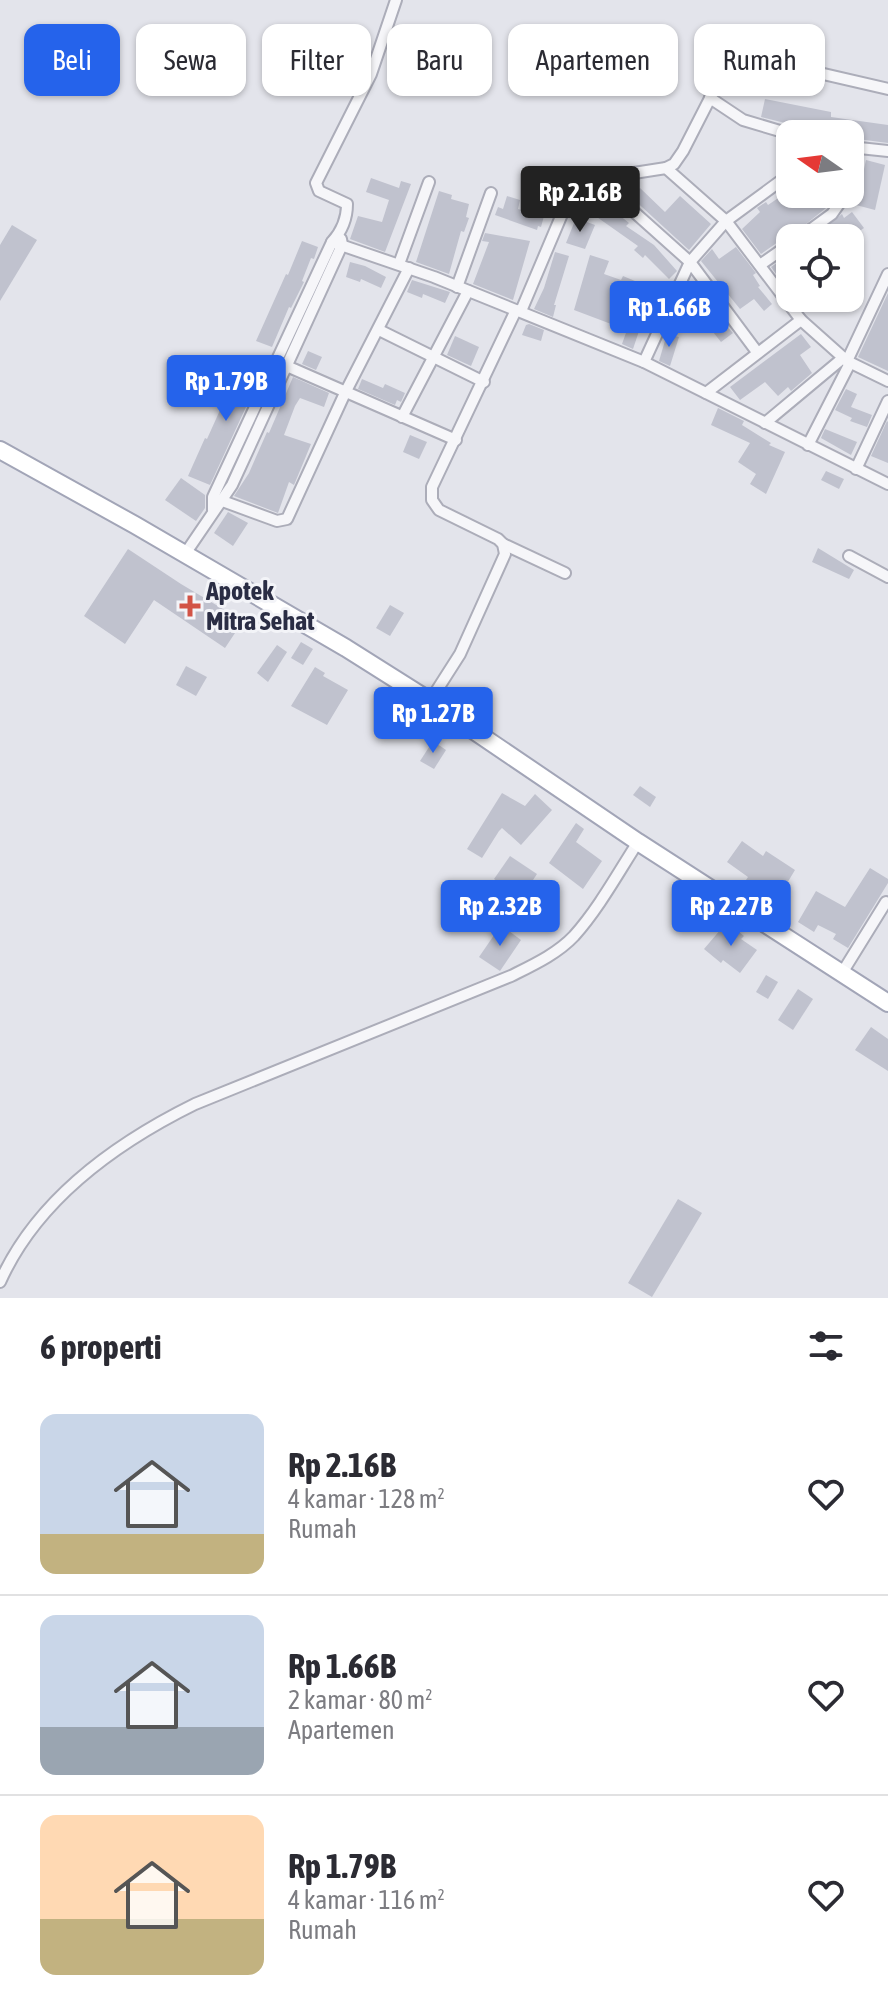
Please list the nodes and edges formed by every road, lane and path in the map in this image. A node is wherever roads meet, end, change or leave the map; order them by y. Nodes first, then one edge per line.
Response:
1 (396, 0) edge
2 (888, 89) edge
3 (710, 98) junction
4 (776, 130) edge
5 (864, 149) edge
6 (888, 151) edge
7 (666, 168) junction
8 (596, 178) junction
9 (429, 182) dead end
10 (776, 184) edge
11 (491, 193) dead end
12 (836, 208) edge
13 (726, 221) junction
14 (818, 224) edge
15 (338, 240) junction
16 (776, 254) edge
17 (690, 262) junction
18 (760, 265) junction
19 (404, 266) junction
20 (888, 274) edge
21 (457, 287) junction
22 (468, 291) junction
23 (519, 311) junction
24 (801, 320) junction
25 (379, 330) junction
26 (757, 352) junction
27 (434, 358) junction
28 (847, 360) junction
29 (644, 362) junction
30 (282, 365) junction
31 (888, 381) edge
32 (484, 382) junction
33 (345, 393) junction
34 (706, 393) junction
35 (888, 401) edge
36 (402, 417) junction
37 (765, 423) junction
38 (456, 440) junction
39 (808, 445) junction
40 (0, 450) edge
41 (856, 469) junction
42 (888, 484) edge
43 (218, 499) junction
44 (503, 544) junction
45 (185, 554) junction
46 (849, 556) dead end
47 (565, 573) dead end
48 (888, 577) edge
49 (430, 701) junction
50 (638, 842) junction
51 (886, 902) dead end
52 (842, 973) junction
53 (888, 1003) edge
54 (0, 1282) edge

1 - 15 street
2 - 3 street
3 - 4 street
3 - 7 street
5 - 6 street
7 - 8 street
7 - 13 street
8 - 17 street
8 - 23 street
9 - 19 street
10 - 13 street
11 - 21 street
12 - 14 street
13 - 17 street
13 - 18 street
15 - 19 street
15 - 30 street
16 - 18 street
17 - 26 street
17 - 29 street
18 - 24 street
19 - 21 street
19 - 25 street
20 - 28 street
21 - 22 street
22 - 23 street
22 - 27 street
23 - 29 street
23 - 32 street
24 - 26 street
24 - 28 street
25 - 27 street
25 - 33 street
26 - 34 street
27 - 32 street
27 - 36 street
28 - 31 street
28 - 37 street
28 - 39 street
29 - 34 street
30 - 33 street
30 - 43 street
32 - 38 street
33 - 36 street
33 - 43 street
34 - 37 street
35 - 41 street
36 - 38 street
37 - 39 street
38 - 44 street
39 - 41 street
40 - 45 main road
41 - 42 street
43 - 45 street
44 - 47 street
44 - 49 street
45 - 49 main road
46 - 48 street
49 - 50 main road
50 - 52 main road
50 - 54 street
51 - 52 street
52 - 53 main road

